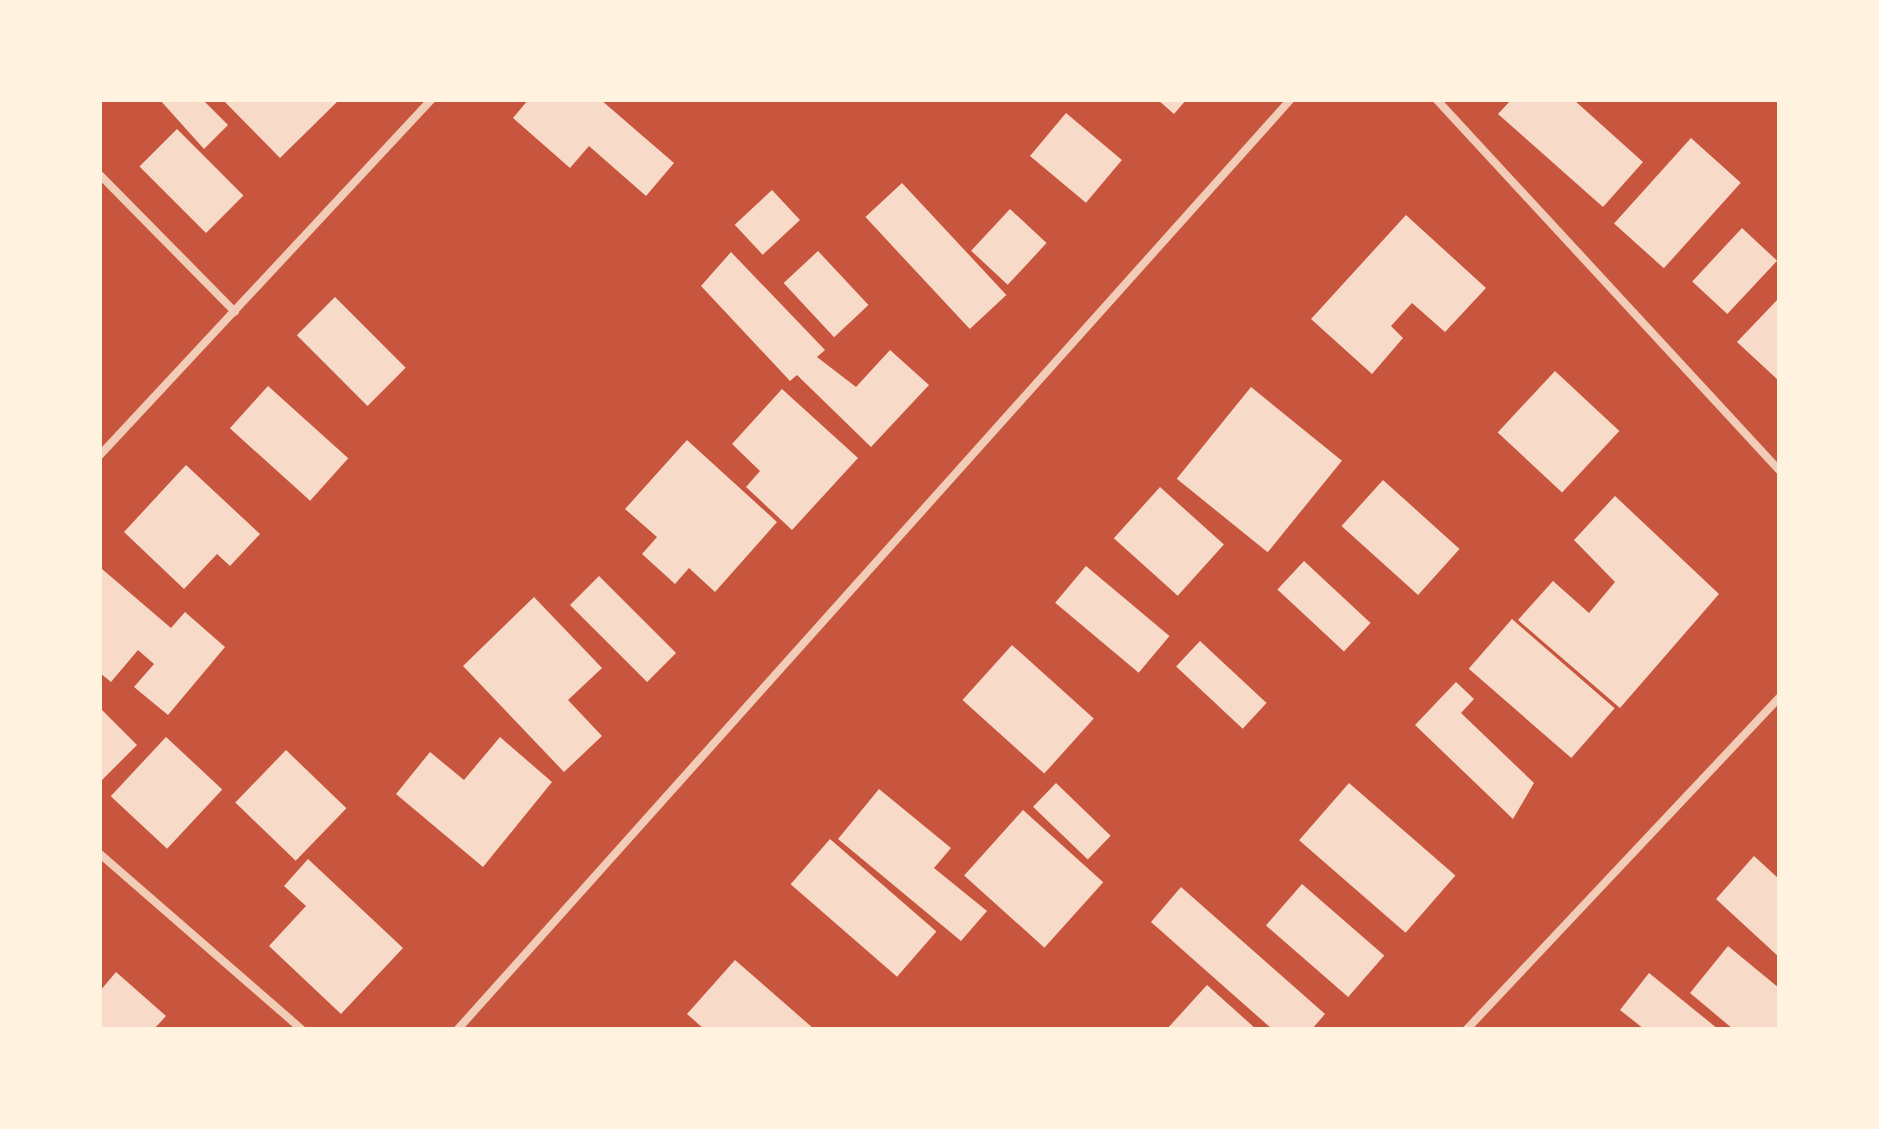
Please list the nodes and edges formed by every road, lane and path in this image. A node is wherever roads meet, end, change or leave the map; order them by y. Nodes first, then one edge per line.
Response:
1 (431, 100) edge
2 (1290, 100) edge
3 (1437, 100) edge
4 (100, 175) edge
5 (235, 312) junction
6 (100, 455) edge
7 (1779, 470) edge
8 (1779, 698) edge
9 (100, 854) edge
10 (301, 1029) edge
11 (458, 1029) edge
12 (1467, 1029) edge

1 - 5 street
2 - 11 street
3 - 7 street
4 - 5 street
5 - 6 street
8 - 12 street
9 - 10 street

